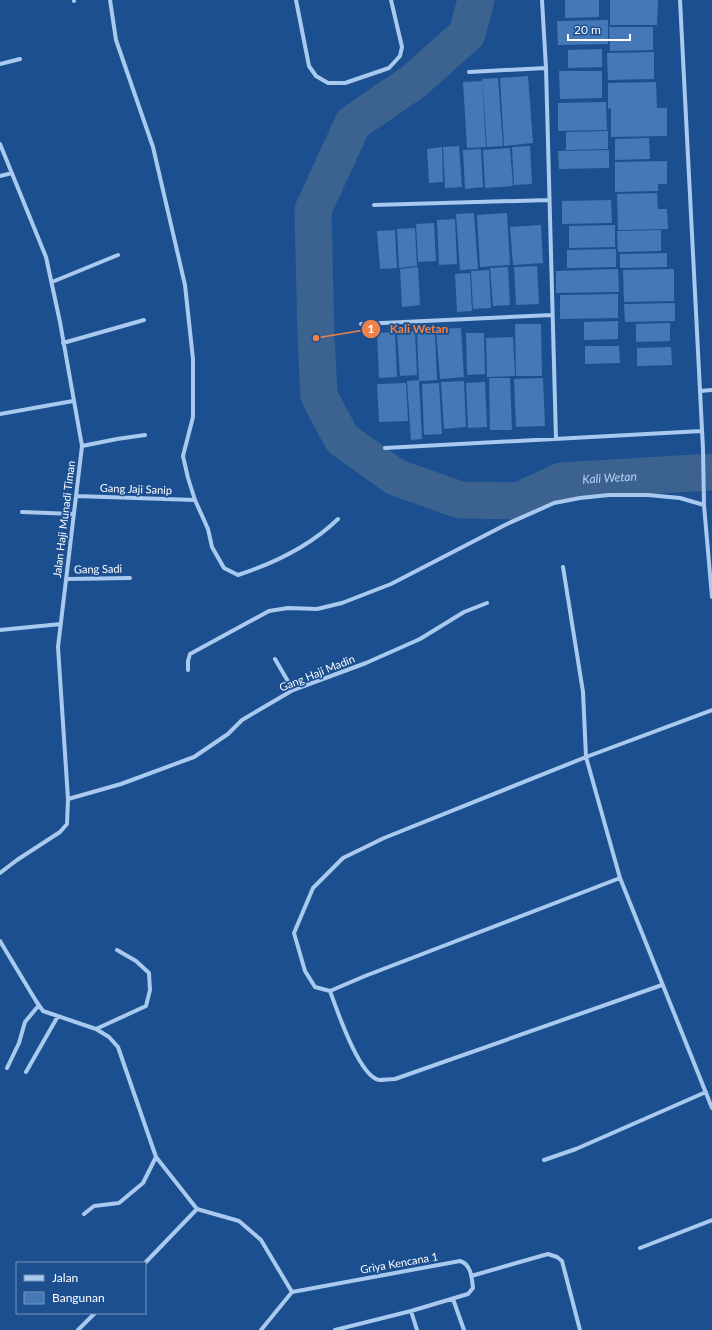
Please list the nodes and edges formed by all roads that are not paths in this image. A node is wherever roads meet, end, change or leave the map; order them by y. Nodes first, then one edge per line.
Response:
1 (110, 0) edge
2 (296, 0) edge
3 (391, 0) edge
4 (542, 0) edge
5 (680, 0) edge
6 (20, 59) dead end
7 (0, 64) edge
8 (546, 68) junction
9 (469, 72) dead end
10 (0, 144) edge
11 (12, 174) junction
12 (0, 176) edge
13 (549, 200) junction
14 (374, 205) dead end
15 (118, 255) dead end
16 (52, 282) junction
17 (552, 315) junction
18 (144, 320) dead end
19 (361, 324) dead end
20 (63, 343) junction
21 (712, 390) edge
22 (700, 391) junction
23 (73, 401) junction
24 (0, 414) edge
25 (702, 431) junction
26 (145, 435) dead end
27 (556, 439) junction
28 (82, 446) junction
29 (385, 448) dead end
30 (76, 496) junction
31 (195, 500) junction
32 (704, 505) junction
33 (22, 512) dead end
34 (74, 514) junction
35 (338, 519) dead end
36 (563, 567) dead end
37 (130, 578) dead end
38 (66, 579) junction
39 (712, 597) edge
40 (487, 602) dead end
41 (61, 624) junction
42 (0, 630) edge
43 (275, 659) dead end
44 (188, 670) dead end
45 (293, 690) junction
46 (712, 710) edge
47 (586, 757) junction
48 (68, 799) junction
49 (0, 873) edge
50 (620, 878) junction
51 (0, 941) edge
52 (116, 950) dead end
53 (662, 985) junction
54 (330, 991) junction
55 (39, 1005) junction
56 (58, 1016) junction
57 (96, 1030) junction
58 (7, 1068) dead end
59 (26, 1072) dead end
60 (706, 1092) junction
61 (712, 1108) edge
62 (156, 1157) junction
63 (544, 1160) dead end
64 (197, 1209) junction
65 (84, 1214) dead end
66 (712, 1220) edge
67 (640, 1248) dead end
68 (146, 1262) edge
69 (472, 1276) junction
70 (292, 1292) junction
71 (453, 1298) junction
72 (411, 1311) junction
73 (94, 1314) edge
74 (78, 1330) edge
75 (261, 1330) edge
76 (335, 1330) edge
77 (417, 1330) edge
78 (464, 1330) edge
79 (580, 1330) edge

1 - 31 street
2 - 3 street
4 - 8 street
5 - 22 street
6 - 7 street
8 - 9 street
8 - 13 street
10 - 11 street, Jalan Haji Munadi Timan
11 - 12 street
11 - 16 street, Jalan Haji Munadi Timan
13 - 14 street
13 - 17 street
15 - 16 street
16 - 20 street, Jalan Haji Munadi Timan
17 - 19 street
17 - 27 street
18 - 20 street
20 - 23 street, Jalan Haji Munadi Timan
21 - 22 street
22 - 25 street
23 - 24 street
23 - 28 street, Jalan Haji Munadi Timan
25 - 27 street
25 - 32 street
26 - 28 street
27 - 29 street
28 - 30 street, Jalan Haji Munadi Timan
30 - 31 street, Gang Jaji Sanip
30 - 34 street, Jalan Haji Munadi Timan
31 - 35 street
32 - 39 street
32 - 44 street
33 - 34 street
34 - 38 street, Jalan Haji Munadi Timan
36 - 47 street
37 - 38 street, Gang Sadi
38 - 41 street, Jalan Haji Munadi Timan
40 - 45 street, Gang Haji Madin
41 - 42 street
41 - 48 street, Jalan Haji Munadi Timan
43 - 45 street
45 - 48 street, Gang Haji Madin
46 - 47 street
47 - 50 street
47 - 54 street
48 - 49 street, Jalan Haji Munadi Timan
50 - 53 street
50 - 54 street
51 - 55 street
52 - 57 street
53 - 54 street
53 - 60 street
55 - 56 street
55 - 58 street
56 - 57 street
56 - 59 street
57 - 62 street
60 - 61 street
60 - 63 street
62 - 64 street
62 - 65 street
64 - 68 street
64 - 70 street
66 - 67 street
69 - 70 street, Griya Kencana 1
69 - 71 street
69 - 79 street
70 - 75 street
71 - 72 street
71 - 78 street
72 - 76 street
72 - 77 street
73 - 74 street

